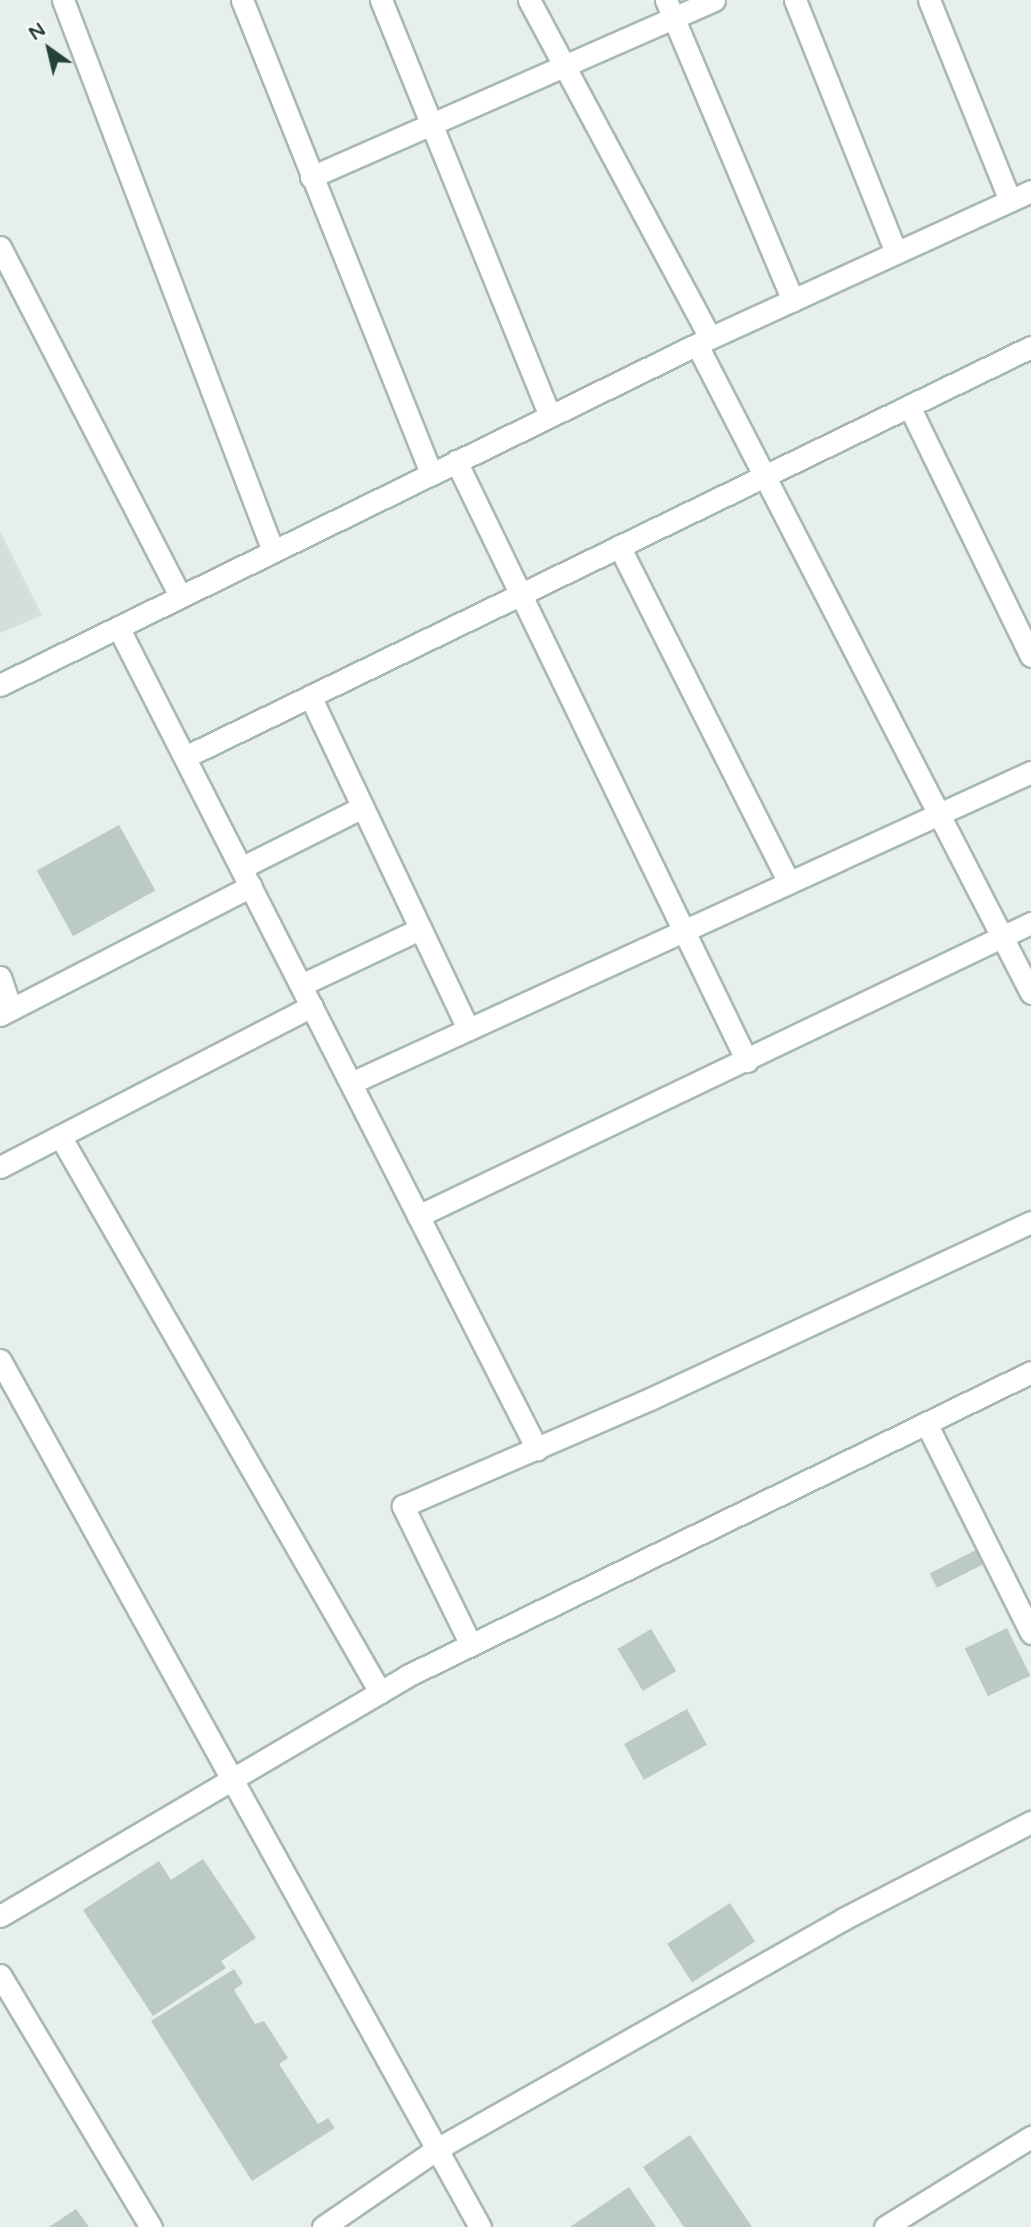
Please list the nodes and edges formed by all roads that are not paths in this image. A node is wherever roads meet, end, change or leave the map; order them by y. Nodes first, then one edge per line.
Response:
1 (63, 0) edge
2 (242, 0) edge
3 (381, 0) edge
4 (529, 0) edge
5 (714, 0) edge
6 (795, 0) edge
7 (929, 0) edge
8 (670, 9) edge
9 (565, 69) junction
10 (432, 126) junction
11 (311, 177) junction
12 (1031, 191) edge
13 (1010, 200) junction
14 (0, 247) edge
15 (896, 253) junction
16 (793, 300) junction
17 (703, 341) junction
18 (1031, 347) edge
19 (909, 406) junction
20 (550, 416) junction
21 (456, 461) junction
22 (431, 473) junction
23 (764, 475) junction
24 (619, 546) junction
25 (274, 551) junction
26 (520, 594) junction
27 (180, 596) junction
28 (118, 627) junction
29 (1031, 656) edge
30 (0, 685) edge
31 (310, 696) junction
32 (185, 757) junction
33 (1031, 772) edge
34 (363, 807) junction
35 (939, 814) junction
36 (246, 877) junction
37 (789, 883) junction
38 (1031, 923) edge
39 (420, 929) junction
40 (684, 931) junction
41 (1002, 937) junction
42 (0, 976) edge
43 (301, 985) junction
44 (1031, 993) edge
45 (312, 1006) junction
46 (5, 1012) edge
47 (468, 1029) junction
48 (747, 1061) junction
49 (351, 1083) junction
50 (60, 1136) junction
51 (0, 1167) edge
52 (418, 1216) junction
53 (1031, 1222) edge
54 (0, 1360) edge
55 (1031, 1372) edge
56 (926, 1423) junction
57 (537, 1449) junction
58 (1031, 1633) edge
59 (470, 1643) junction
60 (380, 1692) junction
61 (232, 1779) junction
62 (1031, 1822) edge
63 (0, 1916) edge
64 (0, 1975) edge
65 (1031, 2137) edge
66 (437, 2149) junction
67 (151, 2227) edge
68 (323, 2227) edge
69 (480, 2227) edge
70 (885, 2227) edge

1 - 25 street
2 - 11 street
3 - 10 street
4 - 9 street
5 - 8 street
6 - 15 street
7 - 13 street
8 - 9 street
8 - 16 street
9 - 10 street
9 - 17 street
10 - 11 street
10 - 20 street
11 - 22 street
12 - 13 street
13 - 15 street
14 - 27 street
15 - 16 street
16 - 17 street
17 - 20 street
17 - 23 street
18 - 19 street
19 - 23 street
19 - 29 street
20 - 21 street
21 - 22 street
21 - 26 street
22 - 25 street
23 - 24 street
23 - 35 street
24 - 26 street
24 - 37 street
25 - 27 street
26 - 31 street
26 - 40 street
27 - 28 street
28 - 30 street
28 - 32 street
31 - 32 street
31 - 34 street
32 - 36 street
33 - 35 street
34 - 36 street
34 - 39 street
35 - 37 street
35 - 41 street
36 - 43 street
36 - 46 street
37 - 40 street
38 - 41 street
39 - 43 street
39 - 47 street
40 - 47 street
40 - 48 street
41 - 44 street
41 - 48 street
42 - 46 street
43 - 45 street
45 - 49 street
45 - 50 street
47 - 49 street
48 - 52 street
49 - 52 street
50 - 51 street
50 - 60 street
52 - 57 street
53 - 57 street
54 - 61 street
55 - 56 street
56 - 58 street
56 - 59 street
57 - 59 street
59 - 60 street
60 - 61 street
61 - 63 street
61 - 66 street
62 - 66 street
64 - 67 street
65 - 70 street
66 - 68 street
66 - 69 street

